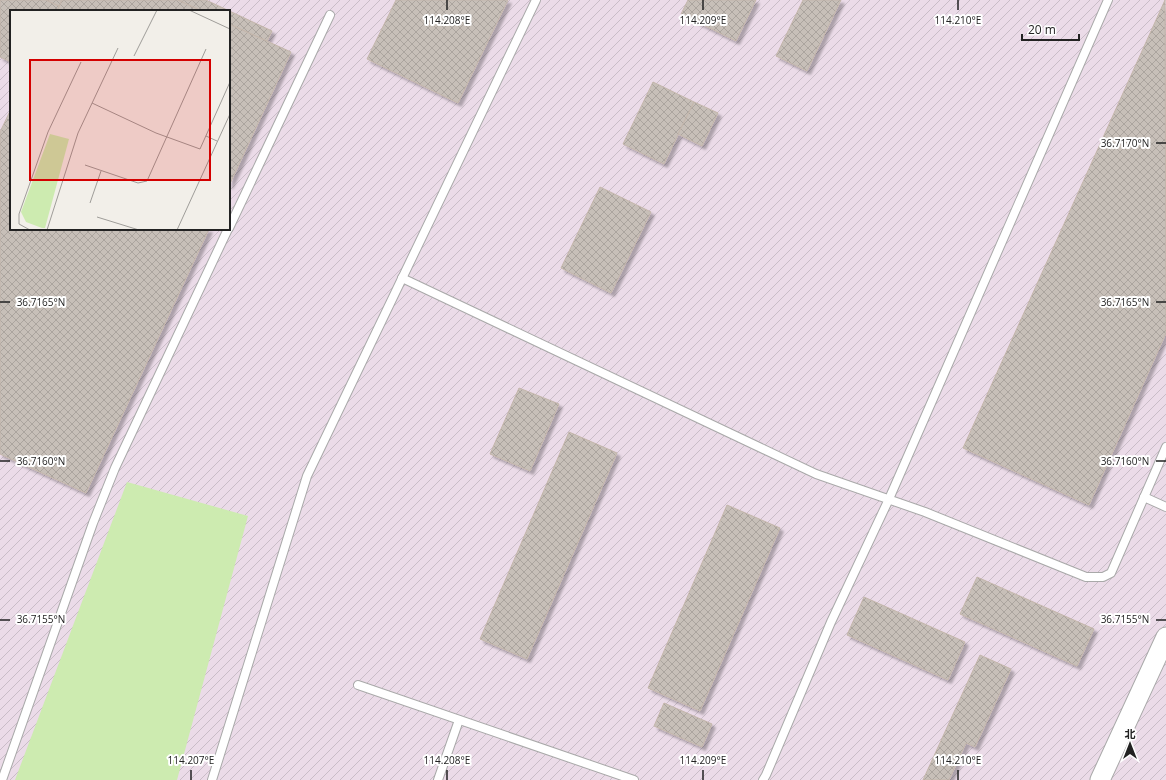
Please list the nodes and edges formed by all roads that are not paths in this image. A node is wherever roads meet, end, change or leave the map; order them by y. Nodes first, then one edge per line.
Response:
1 (536, 0) edge
2 (1108, 0) edge
3 (330, 15) dead end
4 (230, 226) edge
5 (228, 230) edge
6 (402, 278) junction
7 (1166, 447) edge
8 (1144, 497) junction
9 (889, 499) junction
10 (1166, 507) edge
11 (1166, 637) edge
12 (358, 685) dead end
13 (459, 720) junction
14 (2, 780) edge
15 (212, 780) edge
16 (438, 780) edge
17 (634, 780) edge
18 (763, 780) edge
19 (1100, 780) edge

1 - 6 lane
2 - 9 lane
3 - 4 lane
5 - 14 lane
6 - 9 lane
6 - 15 lane
7 - 8 lane
8 - 9 lane
8 - 10 lane
9 - 18 lane
11 - 19 street
12 - 13 lane
13 - 16 lane
13 - 17 lane

